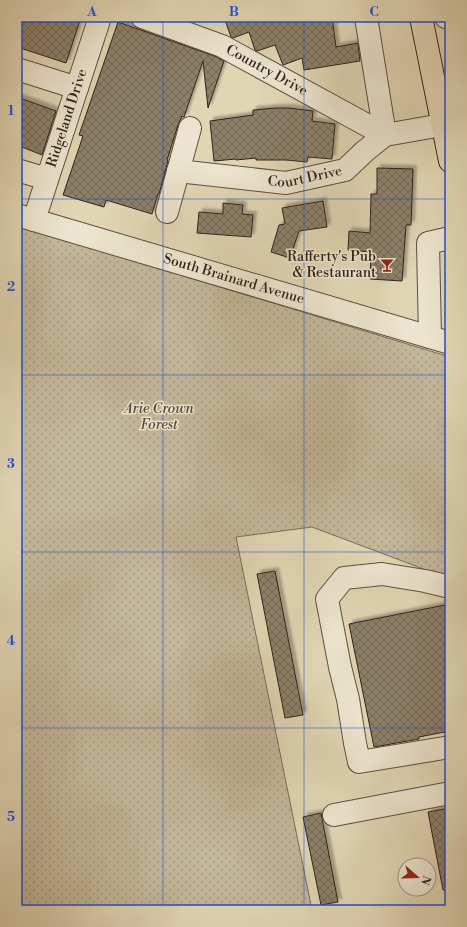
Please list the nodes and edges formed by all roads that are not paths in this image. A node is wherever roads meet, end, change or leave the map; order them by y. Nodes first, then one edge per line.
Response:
1 (100, 17) edge
2 (142, 17) edge
3 (366, 17) edge
4 (421, 17) edge
5 (446, 17) edge
6 (450, 18) edge
7 (17, 69) edge
8 (77, 88) junction
9 (446, 126) edge
10 (190, 128) dead end
11 (385, 135) junction
12 (450, 161) edge
13 (17, 170) edge
14 (178, 171) junction
15 (47, 179) junction
16 (167, 212) dead end
17 (26, 217) edge
18 (450, 238) edge
19 (440, 340) edge
20 (450, 587) edge
21 (450, 747) edge
22 (450, 792) edge
23 (334, 815) dead end

1 - 8 street, Ridgeland Drive
2 - 11 street, Country Drive
3 - 11 street
4 - 9 main road
5 - 6 street
7 - 8 street
8 - 15 street, Ridgeland Drive
9 - 11 street, Court Drive
9 - 12 main road
10 - 14 street
11 - 14 street, Court Drive
13 - 15 street
14 - 16 street
15 - 17 street, Ridgeland Drive
17 - 19 street, South Brainard Avenue
18 - 19 street
20 - 21 street
22 - 23 street

